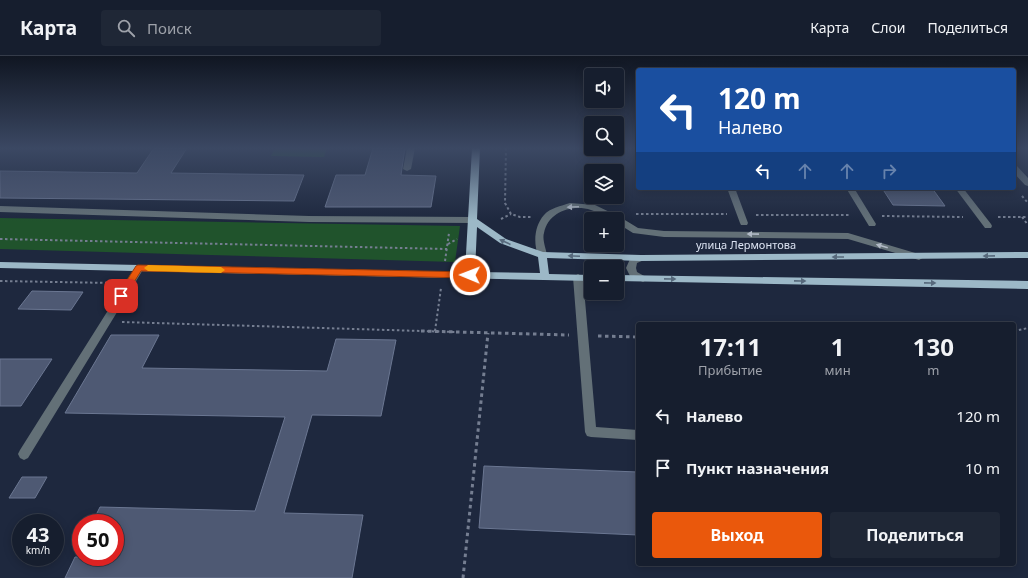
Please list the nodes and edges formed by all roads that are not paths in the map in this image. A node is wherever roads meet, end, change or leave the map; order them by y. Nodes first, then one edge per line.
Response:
1 (475, 172) edge
2 (1018, 172) edge
3 (1028, 183) edge
4 (732, 190) edge
5 (851, 190) edge
6 (961, 190) edge
7 (0, 209) edge
8 (473, 220) junction
9 (744, 223) dead end
10 (872, 224) dead end
11 (988, 226) dead end
12 (542, 255) junction
13 (1028, 255) edge
14 (919, 257) junction
15 (641, 258) junction
16 (0, 265) edge
17 (138, 268) junction
18 (470, 275) junction
19 (545, 277) junction
20 (578, 277) junction
21 (584, 277) edge
22 (624, 278) edge
23 (643, 279) junction
24 (1028, 285) edge
25 (636, 436) edge
26 (24, 454) dead end

1 - 8 main road
2 - 3 street
4 - 9 street
5 - 10 street
6 - 11 street
7 - 8 street
12 -> 8 main road, улица Лермонтова
8 - 18 main road
14 -> 12 street
15 -> 12 main road, улица Лермонтова
12 - 19 main road
13 -> 14 main road, улица Лермонтова
14 -> 15 main road, улица Лермонтова
15 - 23 street
16 - 17 main road
17 - 18 main road
17 - 26 street
18 - 19 main road
19 - 20 main road
20 - 21 main road
20 - 25 street
22 - 23 main road
23 -> 24 main road

